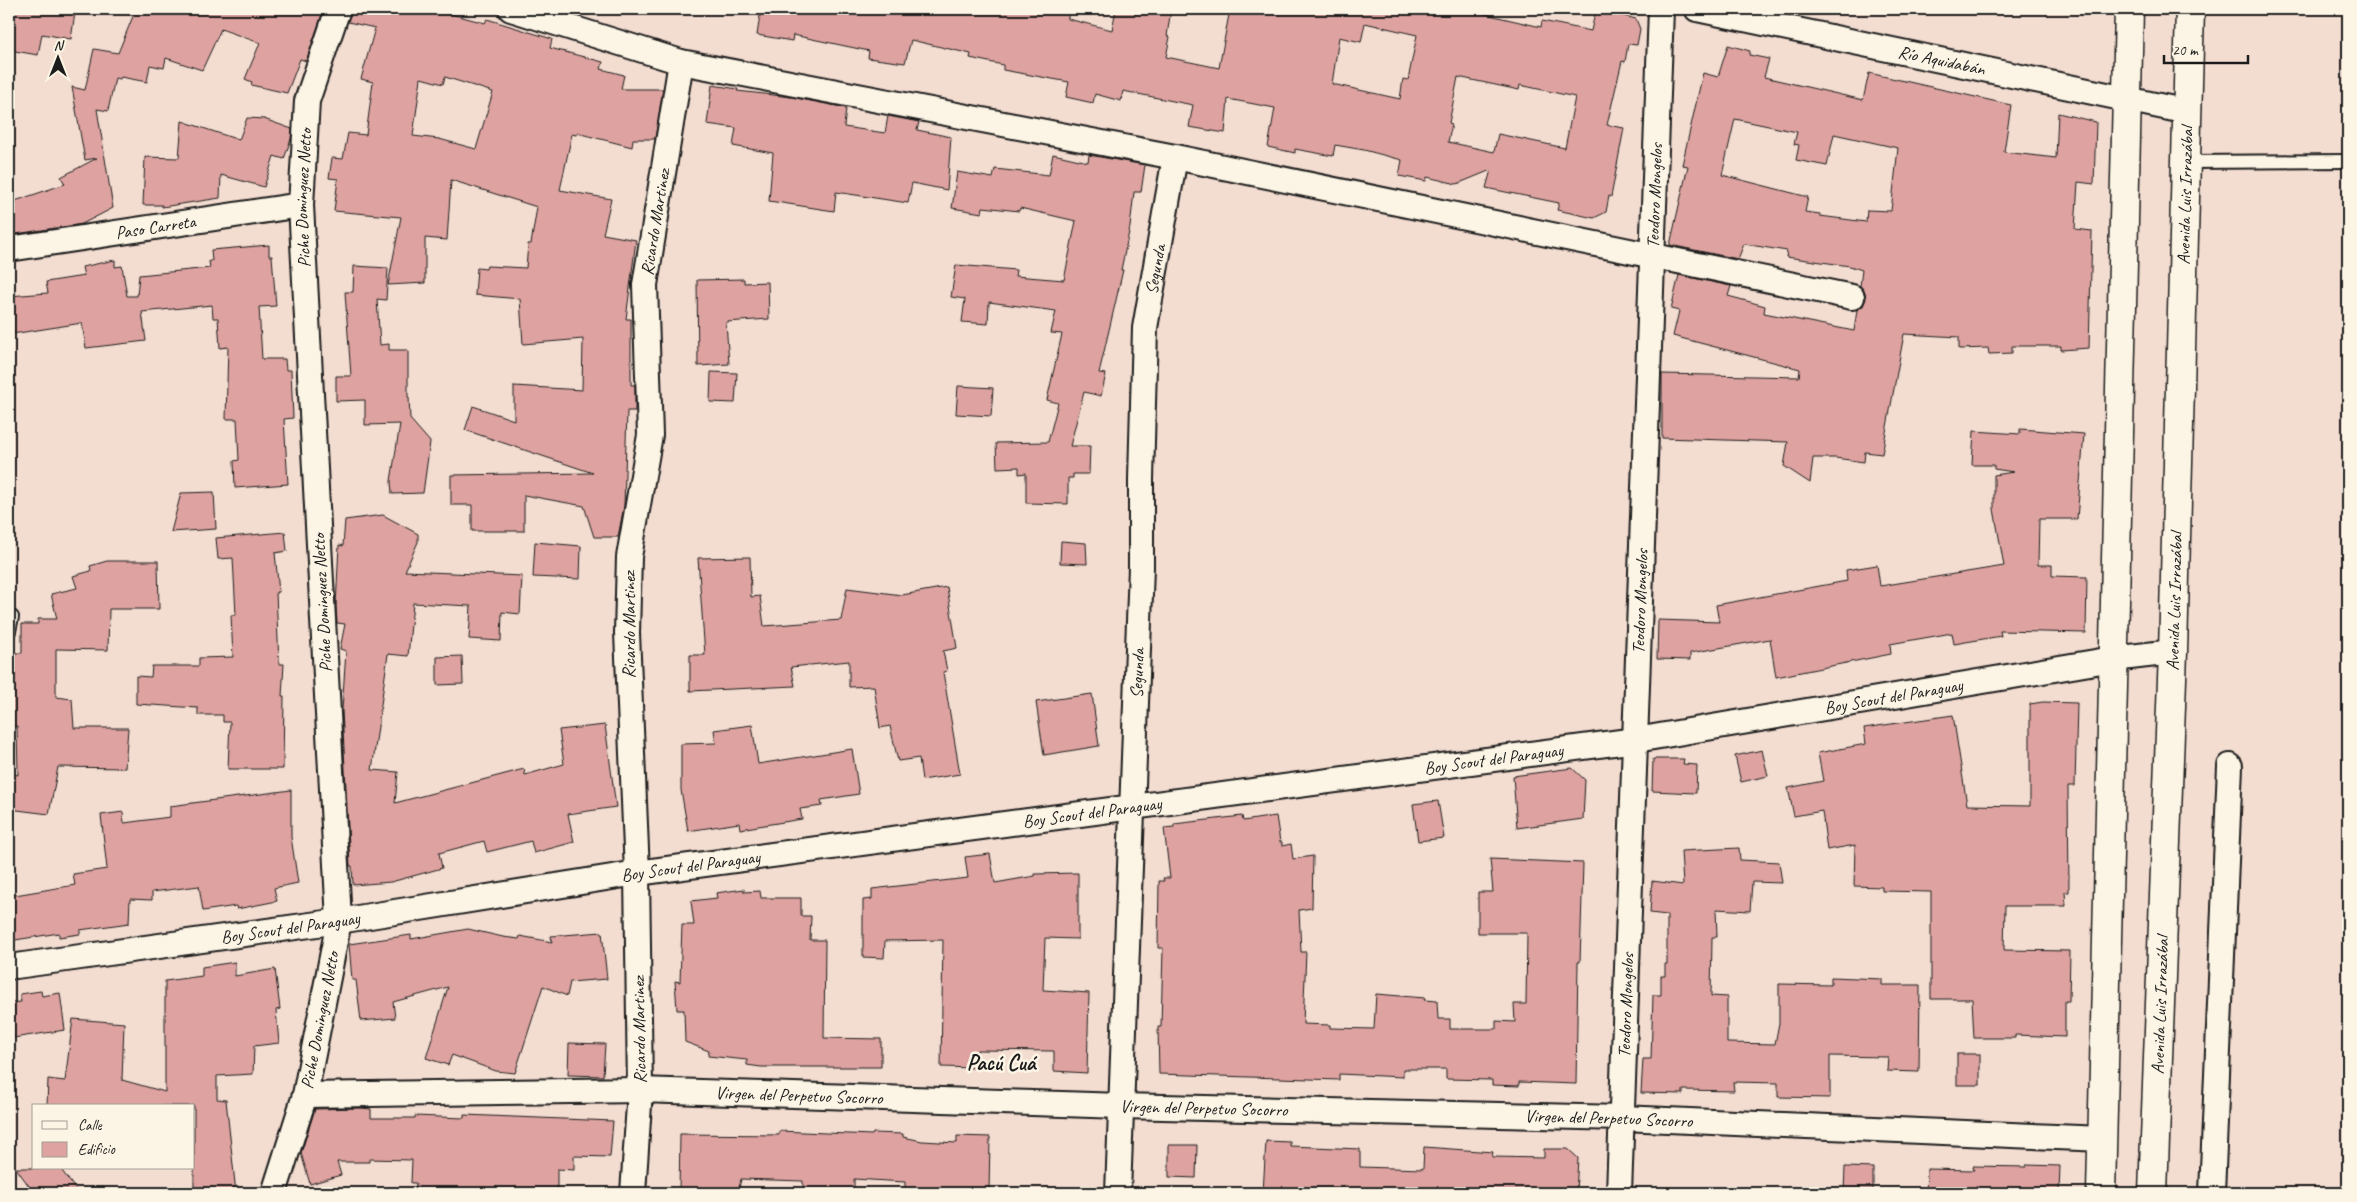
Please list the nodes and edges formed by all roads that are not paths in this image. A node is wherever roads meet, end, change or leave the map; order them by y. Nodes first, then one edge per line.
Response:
1 (338, 9) edge
2 (511, 9) edge
3 (1661, 9) edge
4 (1697, 9) edge
5 (2129, 9) edge
6 (2190, 9) edge
7 (682, 62) junction
8 (2126, 98) junction
9 (2188, 112) junction
10 (1175, 157) junction
11 (2348, 161) edge
12 (2187, 162) junction
13 (301, 205) junction
14 (9, 250) edge
15 (1652, 256) junction
16 (1852, 297) dead end
17 (12, 617) dead end
18 (9, 630) edge
19 (2173, 652) junction
20 (2113, 659) junction
21 (1636, 740) junction
22 (2230, 766) dead end
23 (1132, 805) junction
24 (637, 872) junction
25 (339, 921) junction
26 (9, 967) edge
27 (640, 1090) junction
28 (305, 1095) junction
29 (1121, 1106) junction
30 (1622, 1118) junction
31 (2103, 1139) junction
32 (274, 1193) edge
33 (633, 1193) edge
34 (1118, 1193) edge
35 (1619, 1193) edge
36 (2101, 1193) edge
37 (2153, 1193) edge
38 (2212, 1193) edge

1 - 13 street, Piche Dominguez Netto
2 - 7 street
3 - 15 street, Teodoro Mongelos
4 - 8 street, Río Aquidabán
5 - 8 main road
6 - 9 main road, Avenida Luis Irrazábal
7 - 10 street
7 - 24 street, Ricardo Martinez
8 - 9 street, Río Aquidabán
8 - 20 main road
9 - 12 main road, Avenida Luis Irrazábal
10 - 15 street
10 - 23 street, Segunda
11 - 12 lane
12 - 19 main road, Avenida Luis Irrazábal
13 - 14 street, Paso Carreta
13 - 25 street, Piche Dominguez Netto
15 - 16 street
15 - 21 street, Teodoro Mongelos
17 - 18 lane
19 - 20 street, Boy Scout del Paraguay
19 - 37 main road, Avenida Luis Irrazábal
20 - 21 street, Boy Scout del Paraguay
20 - 31 main road
21 - 23 street, Boy Scout del Paraguay
21 - 30 street, Teodoro Mongelos
22 - 38 street
23 - 24 street, Boy Scout del Paraguay
23 - 29 street, Segunda
24 - 25 street, Boy Scout del Paraguay
24 - 27 street, Ricardo Martinez
25 - 26 street, Boy Scout del Paraguay
25 - 28 street, Piche Dominguez Netto
27 - 28 street, Virgen del Perpetuo Socorro
27 - 29 street, Virgen del Perpetuo Socorro
27 - 33 street, Ricardo Martinez
28 - 32 street, Piche Dominguez Netto
29 - 30 street, Virgen del Perpetuo Socorro
29 - 34 street, Segunda
30 - 31 street, Virgen del Perpetuo Socorro
30 - 35 street, Teodoro Mongelos
31 - 36 main road

